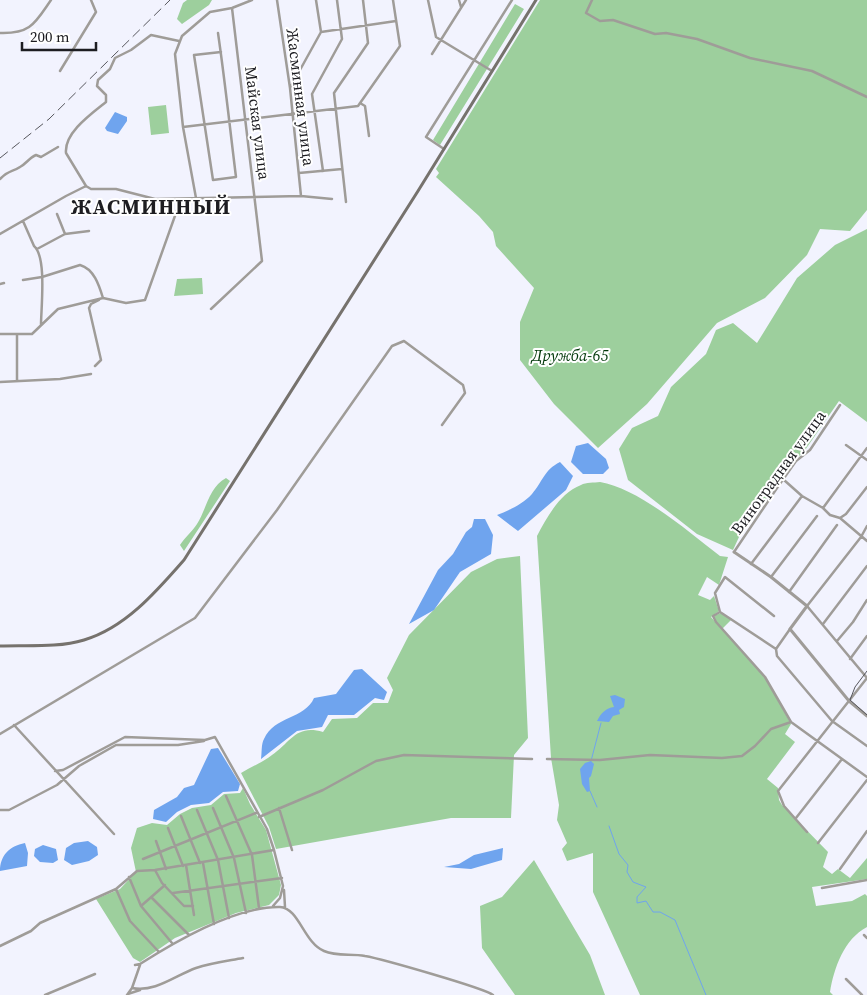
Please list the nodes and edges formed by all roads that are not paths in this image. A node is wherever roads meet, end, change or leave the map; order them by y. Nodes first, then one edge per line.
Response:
1 (51, 0) edge
2 (92, 0) edge
3 (252, 0) edge
4 (278, 0) edge
5 (316, 0) edge
6 (337, 0) edge
7 (363, 0) edge
8 (394, 0) edge
9 (428, 0) edge
10 (459, 0) edge
11 (466, 0) edge
12 (512, 0) edge
13 (536, 0) edge
14 (592, 0) edge
15 (461, 7) junction
16 (232, 8) junction
17 (396, 21) junction
18 (367, 26) junction
19 (341, 29) junction
20 (321, 32) junction
21 (0, 33) edge
22 (218, 33) dead end
23 (442, 40) junction
24 (180, 41) junction
25 (221, 52) junction
26 (432, 54) dead end
27 (474, 60) junction
28 (60, 71) dead end
29 (492, 71) junction
30 (290, 88) junction
31 (867, 97) edge
32 (359, 104) junction
33 (335, 109) junction
34 (314, 111) junction
35 (293, 113) junction
36 (247, 119) junction
37 (229, 121) junction
38 (204, 124) junction
39 (183, 127) junction
40 (369, 136) dead end
41 (58, 147) dead end
42 (444, 149) junction
43 (342, 169) junction
44 (324, 171) junction
45 (300, 173) junction
46 (0, 180) edge
47 (86, 186) junction
48 (301, 196) junction
49 (256, 197) junction
50 (196, 198) junction
51 (181, 199) junction
52 (332, 199) dead end
53 (346, 202) dead end
54 (57, 214) dead end
55 (23, 221) junction
56 (89, 231) dead end
57 (0, 234) edge
58 (65, 234) junction
59 (37, 249) junction
60 (42, 277) junction
61 (23, 280) dead end
62 (4, 283) dead end
63 (0, 284) edge
64 (103, 298) junction
65 (211, 309) dead end
66 (41, 326) junction
67 (0, 334) edge
68 (17, 335) junction
69 (95, 366) dead end
70 (91, 374) dead end
71 (17, 381) junction
72 (0, 382) edge
73 (840, 405) dead end
74 (442, 424) dead end
75 (846, 445) dead end
76 (867, 448) edge
77 (862, 456) junction
78 (867, 460) edge
79 (784, 480) junction
80 (867, 487) edge
81 (802, 496) junction
82 (823, 508) junction
83 (817, 516) dead end
84 (840, 518) junction
85 (837, 525) dead end
86 (867, 526) edge
87 (861, 537) junction
88 (867, 542) edge
89 (734, 552) joint
90 (751, 564) junction
91 (867, 566) edge
92 (771, 577) junction
93 (789, 592) junction
94 (867, 600) edge
95 (807, 606) junction
96 (720, 612) junction
97 (774, 616) dead end
98 (823, 625) junction
99 (790, 629) junction
100 (867, 636) edge
101 (836, 641) junction
102 (0, 646) edge
103 (776, 650) junction
104 (850, 660) junction
105 (867, 678) edge
106 (849, 701) junction
107 (867, 716) edge
108 (832, 721) junction
109 (791, 722) junction
110 (14, 725) junction
111 (0, 734) edge
112 (205, 740) junction
113 (817, 740) junction
114 (867, 746) edge
115 (532, 759) dead end
116 (547, 759) dead end
117 (842, 759) junction
118 (75, 769) junction
119 (55, 770) junction
120 (63, 770) junction
121 (867, 779) edge
122 (64, 780) junction
123 (226, 796) dead end
124 (213, 808) dead end
125 (279, 808) junction
126 (0, 810) edge
127 (197, 810) dead end
128 (256, 813) junction
129 (181, 816) dead end
130 (259, 817) junction
131 (796, 818) junction
132 (236, 821) junction
133 (220, 827) junction
134 (168, 828) dead end
135 (867, 831) edge
136 (807, 832) dead end
137 (205, 833) junction
138 (114, 834) dead end
139 (190, 840) junction
140 (156, 841) dead end
141 (818, 843) dead end
142 (175, 846) junction
143 (274, 850) junction
144 (292, 850) dead end
145 (160, 852) junction
146 (252, 855) junction
147 (234, 858) junction
148 (143, 859) dead end
149 (218, 860) junction
150 (201, 863) junction
151 (184, 866) junction
152 (166, 869) junction
153 (840, 869) dead end
154 (155, 870) junction
155 (129, 877) junction
156 (282, 878) junction
157 (867, 880) edge
158 (256, 883) junction
159 (165, 885) junction
160 (240, 885) junction
161 (284, 886) junction
162 (223, 887) junction
163 (822, 888) dead end
164 (116, 889) junction
165 (207, 889) junction
166 (190, 892) junction
167 (173, 893) junction
168 (152, 898) junction
169 (141, 906) junction
170 (193, 906) junction
171 (285, 907) junction
172 (259, 908) dead end
173 (272, 908) junction
174 (246, 913) junction
175 (194, 915) dead end
176 (229, 918) junction
177 (214, 924) junction
178 (189, 935) junction
179 (172, 943) junction
180 (0, 946) edge
181 (159, 952) junction
182 (243, 958) dead end
183 (140, 964) junction
184 (136, 965) dead end
185 (96, 974) dead end
186 (846, 979) dead end
187 (132, 988) junction
188 (143, 989) junction
189 (45, 995) edge
190 (127, 995) edge
191 (492, 995) edge
192 (862, 995) edge

1 - 21 street
2 - 28 street
3 - 16 street
4 - 30 street, Жасминная улица
5 - 20 street
6 - 19 street
7 - 18 street
8 - 17 street
9 - 23 street
10 - 15 street
11 - 15 street
12 - 27 street
13 - 29 main road
14 - 31 street
15 - 23 street
16 - 24 street
16 - 36 street, Майская улица
17 - 18 street
17 - 32 street
18 - 19 street
18 - 33 street
19 - 20 street
19 - 34 street
20 - 30 street
22 - 25 street
23 - 26 street
23 - 27 street
24 - 39 street
24 - 47 street
25 - 37 street
25 - 38 street
27 - 29 street
27 - 42 street
29 - 42 main road
30 - 35 street, Жасминная улица
32 - 33 street
32 - 40 street
33 - 34 street
33 - 43 street
34 - 35 street
34 - 44 street
35 - 36 street
35 - 45 street, Жасминная улица
36 - 37 street
36 - 49 street, Майская улица
37 - 38 street
37 - 38 street
38 - 39 street
39 - 50 street
41 - 46 street
42 - 102 main road
43 - 44 street
43 - 53 street
44 - 45 street
45 - 48 street, Жасминная улица
47 - 51 street
47 - 55 street
48 - 49 street
48 - 52 street
49 - 50 street
49 - 65 street, Майская улица
50 - 51 street
51 - 64 street
54 - 58 street
55 - 57 street
55 - 59 street
56 - 58 street
58 - 59 street
59 - 60 street
60 - 61 street
60 - 64 street
60 - 66 street
62 - 63 street
64 - 66 street
64 - 69 street
66 - 68 street
67 - 68 street
68 - 71 street
70 - 71 street
71 - 72 street
73 - 79 street, Виноградная улица
74 - 110 street
75 - 77 street
76 - 77 street
77 - 78 street
77 - 82 street
79 - 81 street
79 - 89 street, Виноградная улица
80 - 84 street
81 - 82 street
81 - 90 street
82 - 84 street
83 - 92 street
84 - 87 street
85 - 93 street
86 - 87 street
87 - 88 street
87 - 95 street
89 - 90 street
90 - 92 street
91 - 98 street
92 - 93 street
93 - 95 street
94 - 101 street
95 - 98 street
95 - 99 street
96 - 97 street
96 - 103 street
96 - 109 street
98 - 101 street
99 - 103 street
99 - 106 street
100 - 104 street
101 - 104 street
103 - 108 street
104 - 105 street
105 - 106 street
106 - 107 street
106 - 108 street
108 - 113 street
108 - 114 street
109 - 113 street
109 - 116 street
110 - 111 street
110 - 119 street
112 - 118 street
112 - 120 street
112 - 128 street
113 - 117 street
113 - 131 street
115 - 125 street
117 - 121 street
117 - 131 street
118 - 120 street
118 - 122 street
119 - 120 street
119 - 122 street
121 - 141 street
122 - 126 street
122 - 138 street
123 - 132 street
124 - 133 street
125 - 130 street
125 - 144 street
127 - 137 street
128 - 130 street
128 - 132 street
129 - 139 street
130 - 143 street
131 - 136 street
132 - 133 street
132 - 146 street
133 - 137 street
133 - 147 street
134 - 142 street
135 - 153 street
137 - 139 street
137 - 149 street
139 - 142 street
139 - 150 street
140 - 145 street
142 - 145 street
142 - 151 street
143 - 146 street
143 - 156 street
145 - 148 street
145 - 152 street
146 - 147 street
146 - 158 street
147 - 149 street
147 - 160 street
149 - 150 street
149 - 162 street
150 - 151 street
150 - 165 street
151 - 152 street
151 - 166 street
152 - 154 street
154 - 155 street
154 - 159 street
155 - 164 street
155 - 169 street
156 - 158 street
156 - 161 street
157 - 163 street
158 - 160 street
158 - 172 street
159 - 167 street
159 - 168 street
160 - 162 street
160 - 174 street
161 - 171 street
161 - 173 street
162 - 165 street
162 - 176 street
164 - 180 street
164 - 181 street
165 - 166 street
165 - 177 street
166 - 167 street
166 - 170 street
167 - 170 street
168 - 169 street
168 - 178 street
169 - 179 street
170 - 175 street
171 - 173 street
171 - 191 street
173 - 174 street
174 - 176 street
176 - 177 street
177 - 178 street
178 - 179 street
179 - 181 street
181 - 183 street
182 - 188 street
183 - 184 street
183 - 187 street
185 - 189 street
186 - 192 street
187 - 188 street
187 - 190 street
188 - 190 street

